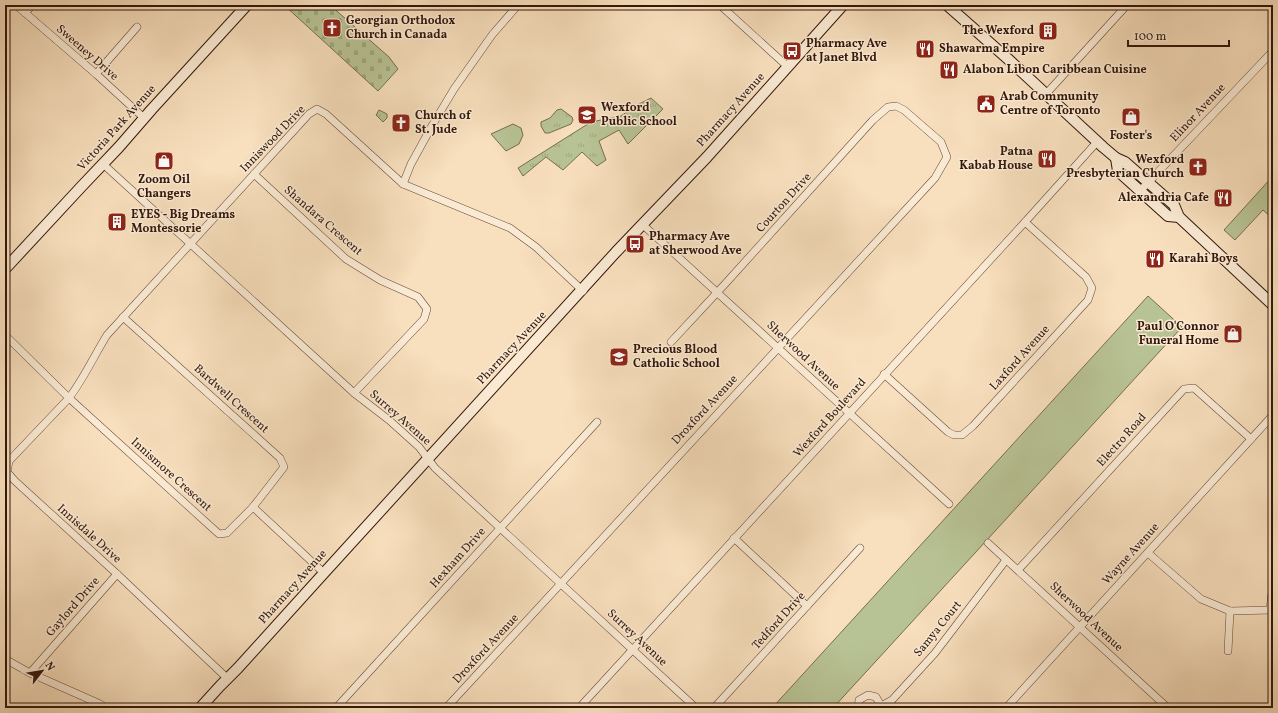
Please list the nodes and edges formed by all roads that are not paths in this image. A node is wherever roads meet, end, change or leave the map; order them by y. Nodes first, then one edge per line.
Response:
1 (16, 5) edge
2 (32, 5) edge
3 (247, 5) edge
4 (518, 5) edge
5 (720, 5) edge
6 (843, 5) edge
7 (947, 5) edge
8 (1127, 5) edge
9 (25, 13) junction
10 (137, 27) dead end
11 (1273, 51) edge
12 (787, 66) junction
13 (96, 74) junction
14 (1046, 94) junction
15 (144, 118) junction
16 (920, 124) joint
17 (1097, 142) junction
18 (1116, 158) junction
19 (103, 164) junction
20 (254, 174) junction
21 (1148, 182) junction
22 (403, 184) junction
23 (1140, 191) junction
24 (1179, 217) junction
25 (1025, 222) junction
26 (642, 224) junction
27 (190, 244) junction
28 (5, 269) edge
29 (582, 291) junction
30 (717, 292) junction
31 (1273, 305) edge
32 (123, 318) junction
33 (5, 335) edge
34 (671, 342) dead end
35 (778, 348) junction
36 (884, 374) junction
37 (354, 393) junction
38 (69, 398) junction
39 (849, 414) junction
40 (1273, 415) edge
41 (597, 422) dead end
42 (1251, 439) junction
43 (428, 458) junction
44 (949, 504) dead end
45 (252, 507) junction
46 (500, 528) junction
47 (734, 538) junction
48 (988, 543) dead end
49 (860, 548) dead end
50 (1148, 553) junction
51 (1006, 560) junction
52 (1018, 570) junction
53 (324, 573) junction
54 (117, 574) junction
55 (561, 583) junction
56 (1273, 584) edge
57 (807, 606) junction
58 (1271, 610) edge
59 (1230, 611) junction
60 (1080, 627) junction
61 (633, 649) junction
62 (1228, 651) dead end
63 (5, 659) edge
64 (30, 673) junction
65 (228, 679) junction
66 (880, 707) edge
67 (106, 708) edge
68 (200, 708) edge
69 (336, 708) edge
70 (446, 708) edge
71 (579, 708) edge
72 (696, 708) edge
73 (714, 708) edge
74 (858, 708) edge
75 (1006, 708) edge
76 (1168, 708) edge

1 - 9 street, Sweeney Drive
2 - 9 street
3 - 15 street, Victoria Park Avenue
4 - 22 street
5 - 12 street
6 - 12 street, Pharmacy Avenue
7 - 14 street
8 - 14 street
9 - 13 street, Sweeney Drive
10 - 13 street
11 - 21 street, Elinor Avenue
12 - 26 street, Pharmacy Avenue
13 - 15 street, Sweeney Drive
14 - 17 street
15 - 19 street, Victoria Park Avenue
16 - 30 street, Courton Drive
16 - 35 street, Droxford Avenue
17 - 18 street
17 - 25 street, Wexford Boulevard
18 - 21 street
18 - 23 street
19 - 27 street, Surrey Avenue
19 - 28 street, Victoria Park Avenue
20 - 22 street, Inniswood Drive
20 - 27 street, Inniswood Drive
20 - 37 street, Shandara Crescent
21 - 23 street, Elinor Avenue
21 - 24 street
22 - 29 street, Inniswood Drive
23 - 24 street
24 - 31 street
25 - 36 street, Wexford Boulevard
25 - 36 street, Laxford Avenue
26 - 29 street, Pharmacy Avenue
26 - 30 street, Sherwood Avenue
27 - 32 street, Inniswood Drive
27 - 37 street, Surrey Avenue
29 - 43 street, Pharmacy Avenue
30 - 34 street, Courton Drive
30 - 35 street, Sherwood Avenue
32 - 38 street, Inniswood Drive
32 - 45 street, Bardwell Crescent
33 - 38 street, Innismore Crescent
35 - 39 street, Sherwood Avenue
35 - 55 street, Droxford Avenue
36 - 39 street, Wexford Boulevard
37 - 43 street, Surrey Avenue
38 - 45 street, Innismore Crescent
38 - 54 street, Innisdale Drive
39 - 44 street, Sherwood Avenue
39 - 47 street, Wexford Boulevard
40 - 42 street, Wayne Avenue
41 - 46 street, Hexham Drive
42 - 50 street, Wayne Avenue
42 - 52 street, Electro Road
43 - 46 street, Surrey Avenue
43 - 53 street, Pharmacy Avenue
45 - 53 street
46 - 55 street, Surrey Avenue
46 - 69 street, Hexham Drive
47 - 57 street
47 - 61 street, Wexford Boulevard
48 - 51 street, Sherwood Avenue
49 - 57 street, Tedford Drive
50 - 59 street
50 - 60 street, Wayne Avenue
51 - 52 street, Sherwood Avenue
51 - 66 street, Samya Court
52 - 60 street, Sherwood Avenue
53 - 65 street, Pharmacy Avenue
54 - 64 street, Gaylord Drive
54 - 65 street, Innisdale Drive
55 - 61 street, Surrey Avenue
55 - 70 street, Droxford Avenue
56 - 58 street
57 - 73 street, Tedford Drive
58 - 59 street
59 - 62 street
60 - 75 street, Wayne Avenue
60 - 76 street, Sherwood Avenue
61 - 71 street, Wexford Boulevard
61 - 72 street, Surrey Avenue
63 - 64 street
64 - 67 street
65 - 68 street, Pharmacy Avenue
66 - 74 street, Samya Court

